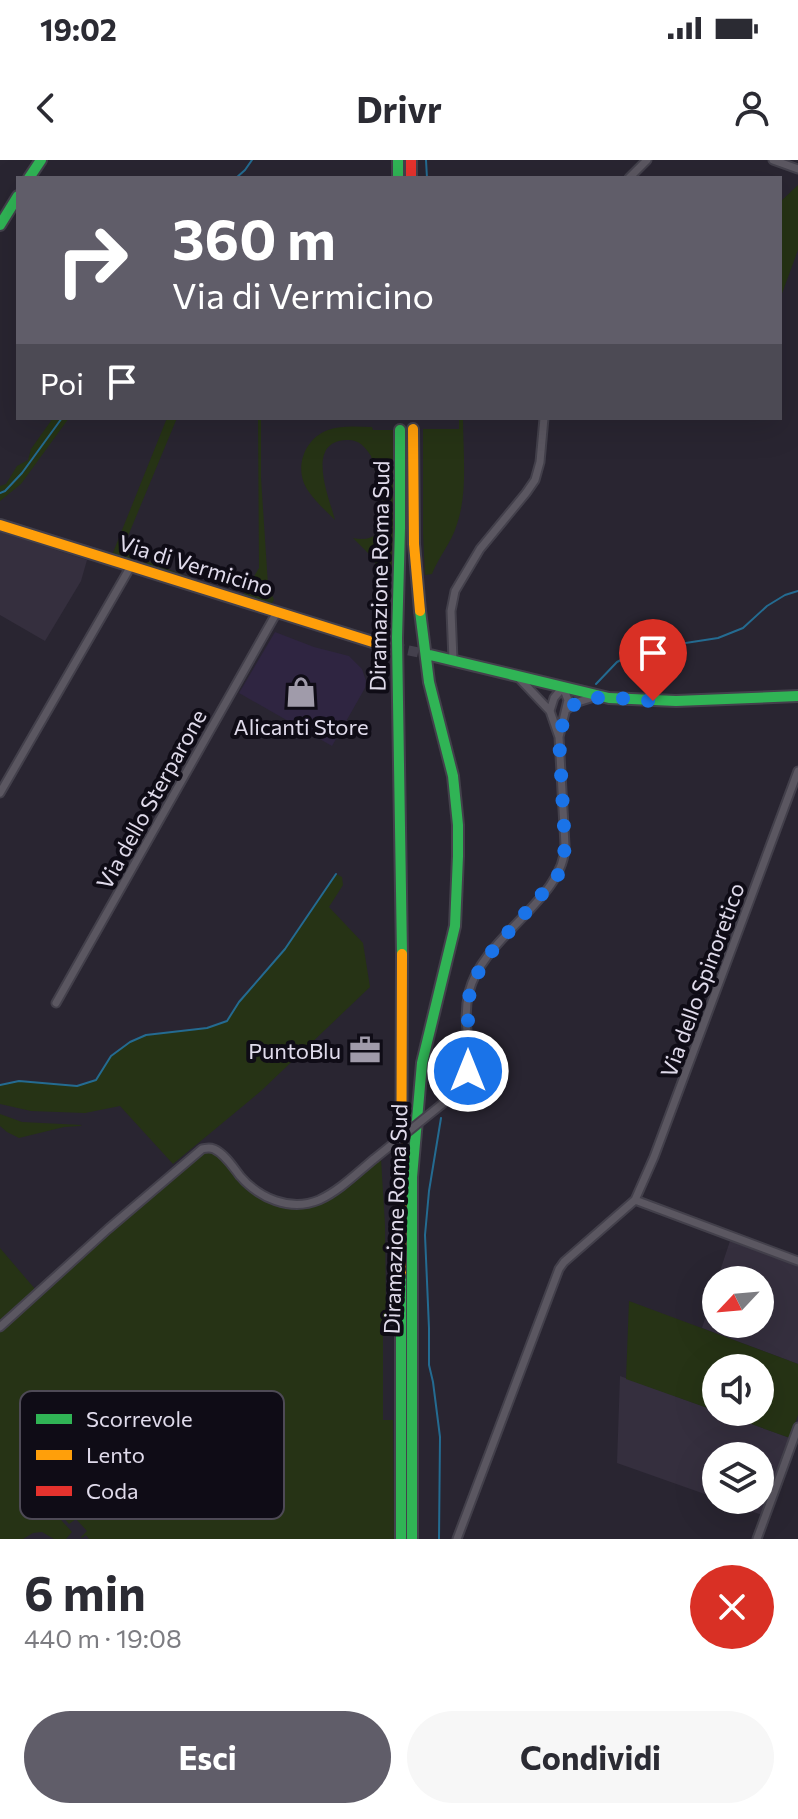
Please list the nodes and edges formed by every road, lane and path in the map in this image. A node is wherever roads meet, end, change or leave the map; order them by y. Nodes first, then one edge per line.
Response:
1 (647, 160) edge
2 (773, 160) edge
3 (798, 169) edge
4 (631, 176) edge
5 (16, 199) edge
6 (0, 225) edge
7 (544, 420) edge
8 (413, 429) dead end
9 (400, 430) dead end
10 (0, 525) edge
11 (131, 566) junction
12 (277, 612) junction
13 (379, 644) tunnel mouth
14 (430, 655) tunnel mouth
15 (453, 660) junction
16 (515, 675) junction
17 (563, 687) junction
18 (597, 696) junction
19 (798, 696) edge
20 (567, 709) junction
21 (550, 711) junction
22 (559, 737) junction
23 (798, 771) edge
24 (0, 793) edge
25 (56, 1003) dead end
26 (635, 1200) junction
27 (798, 1261) edge
28 (0, 1327) edge
29 (798, 1427) edge
30 (401, 1539) edge
31 (412, 1539) edge
32 (457, 1539) edge
33 (757, 1539) edge

1 - 4 street
2 - 3 street
5 - 6 main road
7 - 15 street
8 - 31 main road, Diramazione Roma Sud
9 - 30 main road, Diramazione Roma Sud
10 - 11 main road, Via di Vermicino
11 - 12 main road, Via di Vermicino
11 - 24 street
12 - 13 main road, Via di Vermicino
12 - 25 street, Via dello Sterparone
14 - 15 main road
15 - 16 main road
16 - 17 main road
16 - 21 street
17 - 18 main road
17 - 20 street
17 - 21 street
18 - 19 main road
18 - 20 street
20 - 22 street
21 - 22 street
22 - 28 street, bridge
23 - 26 street, Via dello Spinoretico
26 - 27 street
26 - 32 street
29 - 33 street

